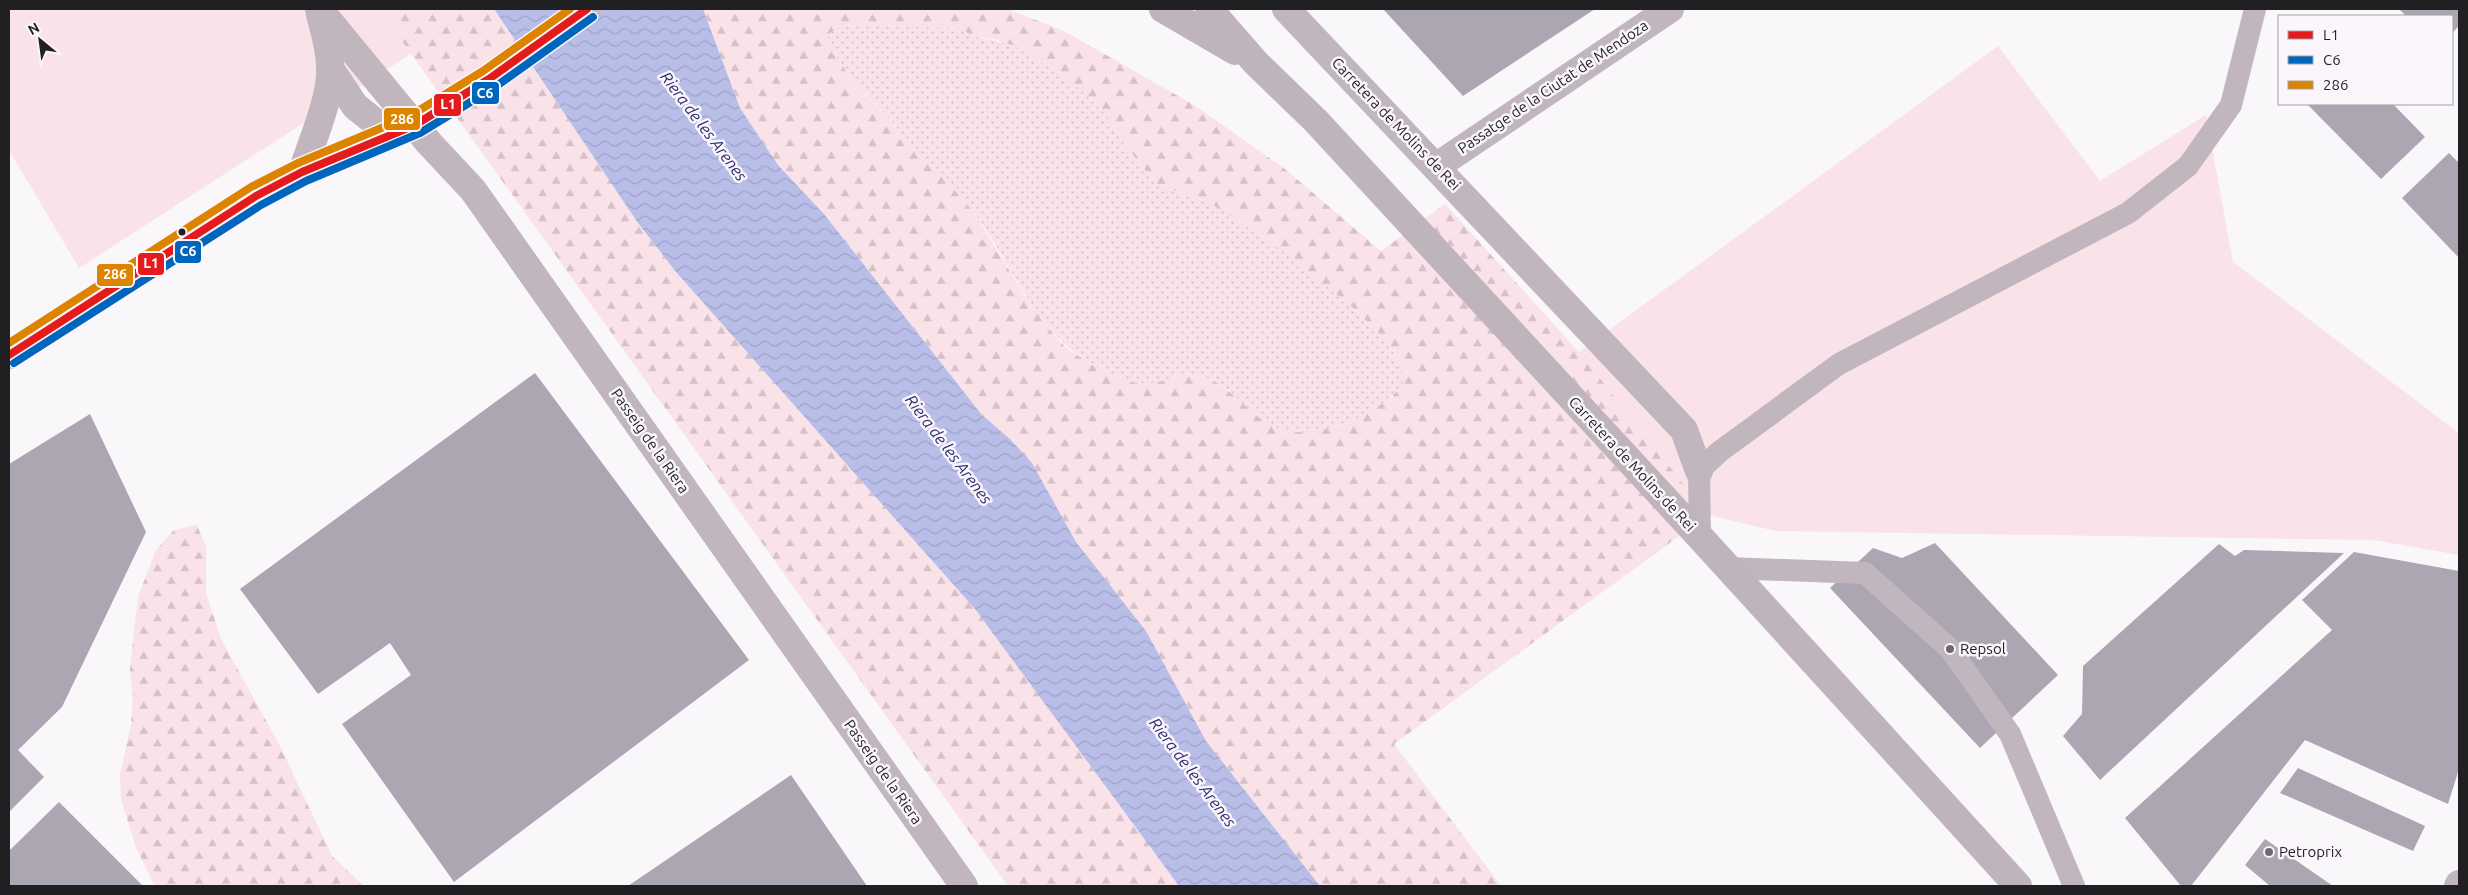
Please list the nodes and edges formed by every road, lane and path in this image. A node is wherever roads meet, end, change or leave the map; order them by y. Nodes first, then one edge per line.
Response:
1 (587, 9) edge
2 (1163, 9) edge
3 (1209, 9) edge
4 (1286, 9) edge
5 (1670, 9) edge
6 (2255, 9) edge
7 (1256, 63) junction
8 (331, 70) junction
9 (403, 130) junction
10 (1436, 166) junction
11 (302, 172) junction
12 (9, 355) edge
13 (1699, 471) junction
14 (1700, 537) junction
15 (1727, 568) junction
16 (964, 886) edge
17 (2018, 886) edge
18 (2074, 886) edge

1 - 9 street
2 - 7 main road, Carretera de Molins de Rei
3 - 7 main road, Carretera de Molins de Rei
4 - 10 street, Carretera de Molins de Rei
5 - 10 street, Passatge de la Ciutat de Mendoza
6 - 13 lane
7 - 14 main road, Carretera de Molins de Rei
8 - 9 street, Passeig de la Riera
8 - 9 street, Passeig de la Riera
8 - 11 street, Passeig de la Riera
9 - 11 street
9 - 16 street, Passeig de la Riera
10 - 13 street, Carretera de Molins de Rei
11 - 12 street
13 - 14 lane, Carretera de Molins de Rei
14 - 15 main road
15 - 17 main road
15 - 18 lane

